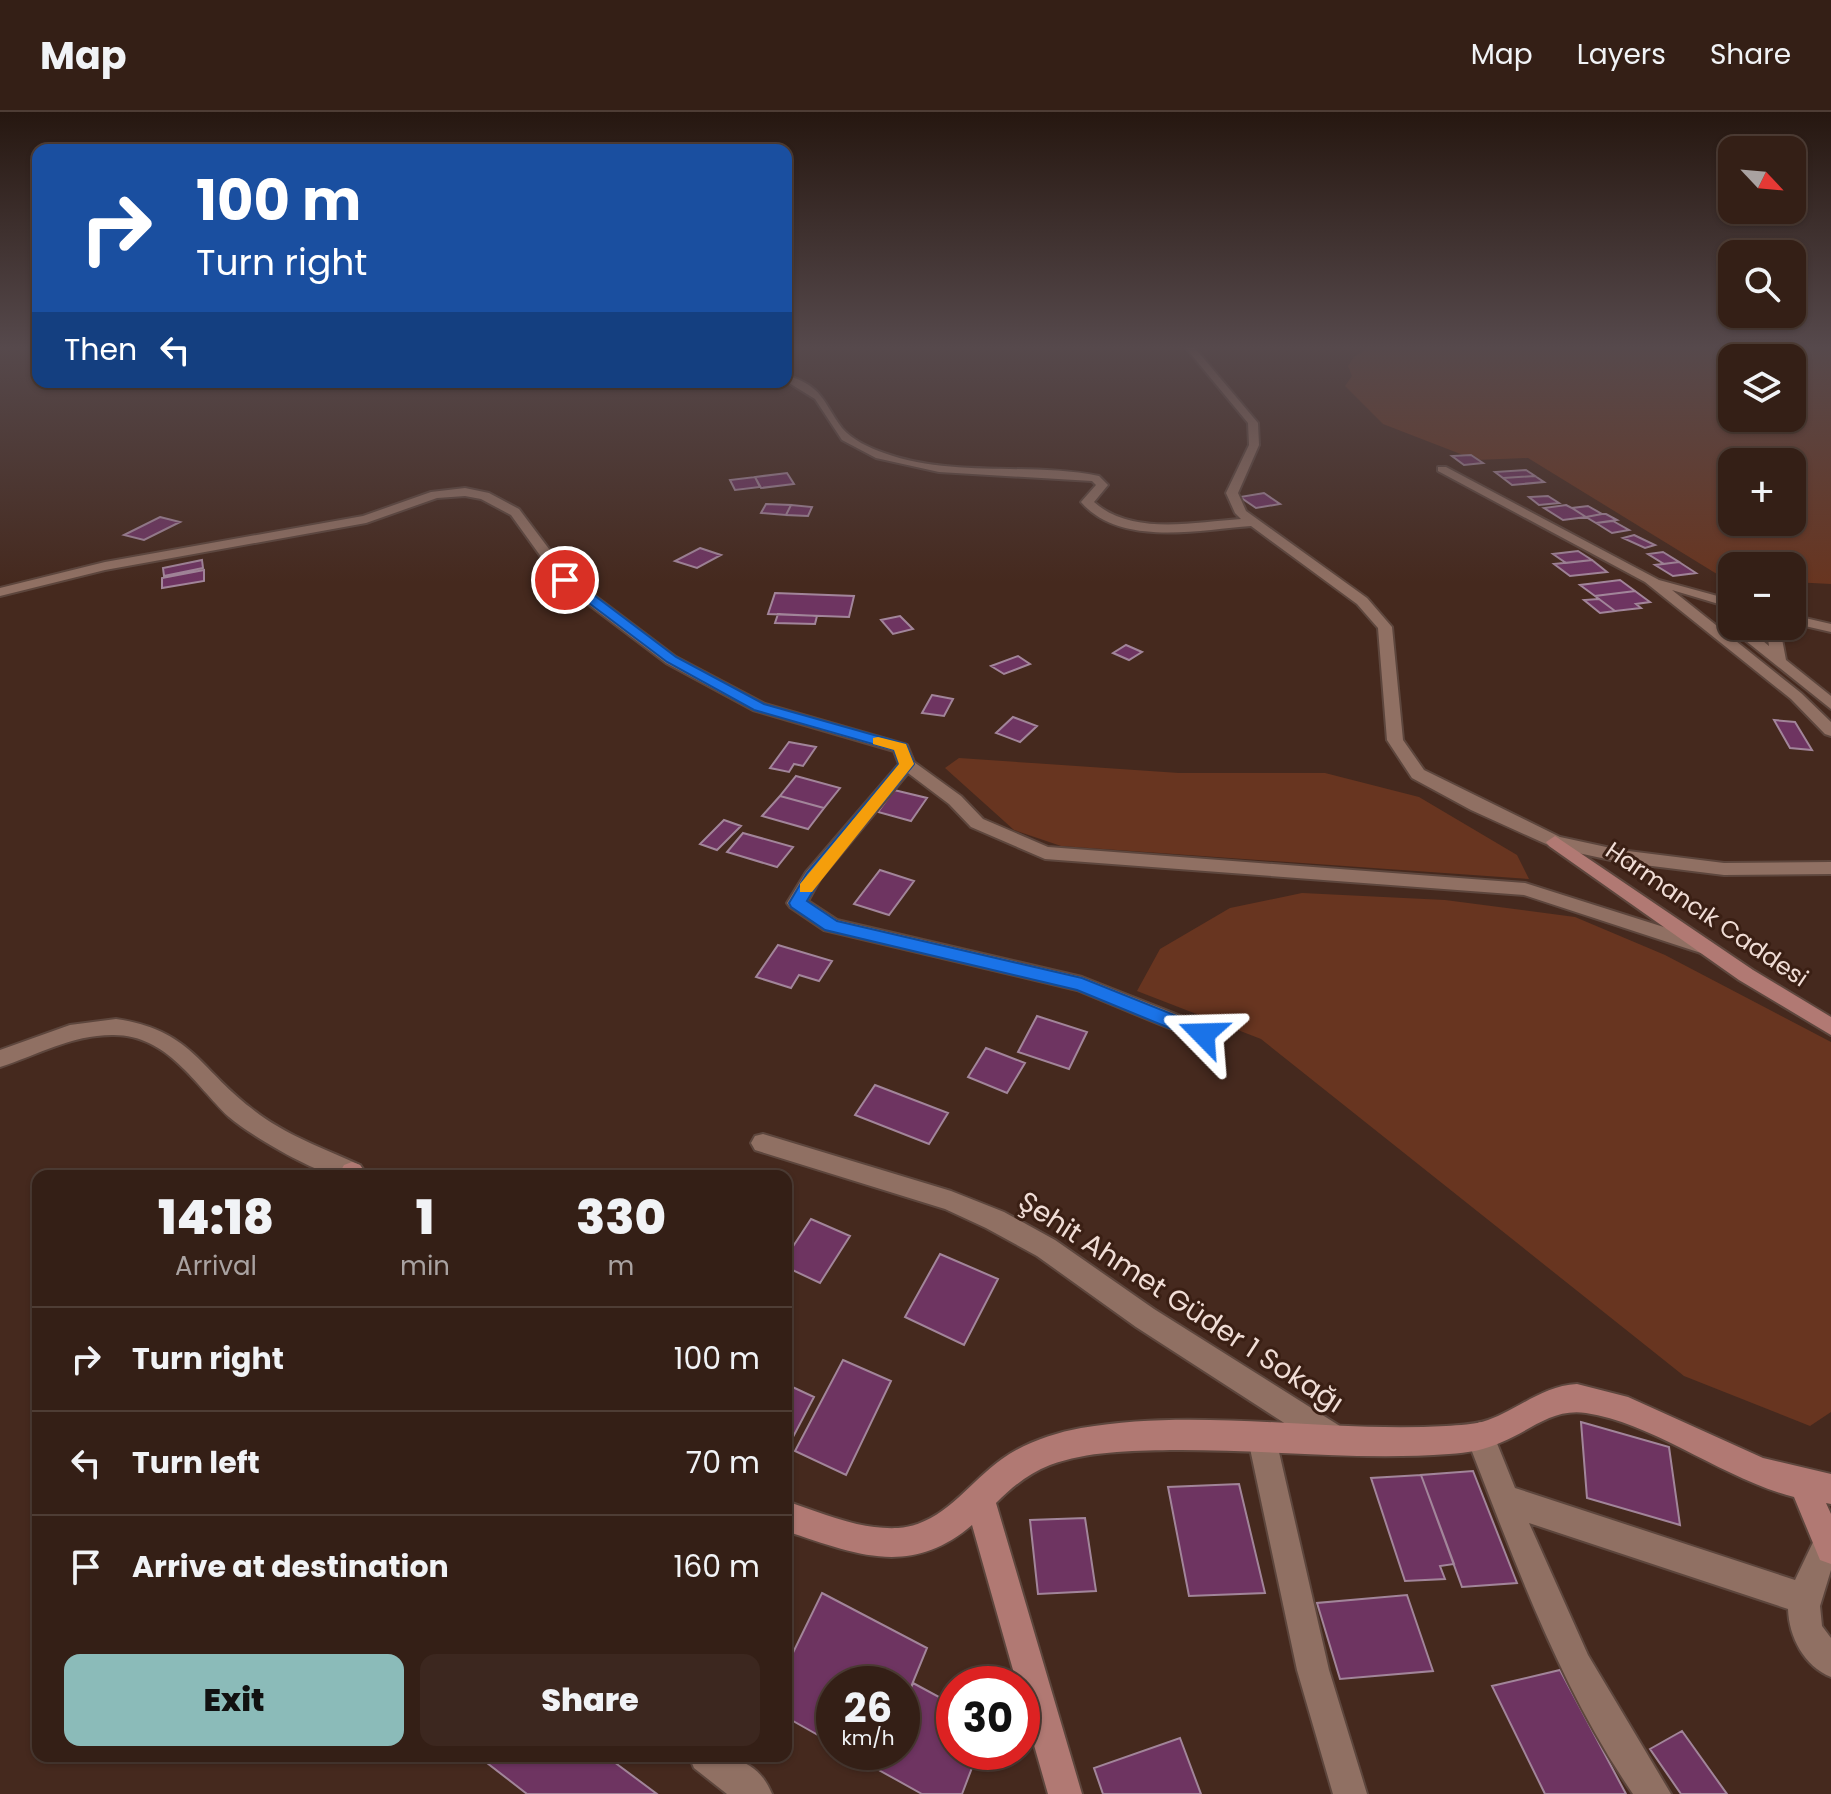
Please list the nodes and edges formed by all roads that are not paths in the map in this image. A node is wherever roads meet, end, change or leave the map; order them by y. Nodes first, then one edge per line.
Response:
1 (832, 425) edge
2 (1253, 425) edge
3 (1442, 469) dead end
4 (1253, 522) junction
5 (1650, 579) junction
6 (0, 592) edge
7 (1718, 600) edge
8 (1806, 623) edge
9 (1831, 628) edge
10 (1753, 640) edge
11 (1775, 640) edge
12 (1779, 661) junction
13 (1831, 704) edge
14 (1831, 731) edge
15 (907, 764) junction
16 (1555, 842) junction
17 (1831, 868) edge
18 (1764, 871) junction
19 (1831, 882) edge
20 (1706, 948) junction
21 (1831, 1027) edge
22 (1203, 1034) dead end
23 (0, 1059) edge
24 (763, 1143) dead end
25 (346, 1170) edge
26 (1480, 1436) junction
27 (1262, 1439) junction
28 (1336, 1440) junction
29 (1818, 1488) edge
30 (980, 1500) junction
31 (1506, 1500) junction
32 (792, 1518) edge
33 (1829, 1548) edge
34 (1803, 1598) junction
35 (1831, 1661) edge
36 (714, 1762) edge
37 (755, 1794) edge
38 (1065, 1794) edge
39 (1350, 1794) edge
40 (1654, 1794) edge

1 - 4 street
2 - 4 street
3 - 5 street
4 - 16 street
5 - 7 street
5 - 14 street
6 - 15 street
8 - 9 street
10 - 12 street
11 - 12 street
12 - 13 street
15 - 20 street
15 - 22 street
16 - 18 street
16 - 20 street, Harmancık Caddesi
17 - 18 street
18 - 19 street
20 - 21 street, Harmancık Caddesi
23 - 25 street
24 - 28 street, Şehit Ahmet Güder 1 Sokağı
26 - 28 street
26 - 29 street
26 - 31 street
27 - 28 street
27 - 30 street
27 - 39 street
29 - 33 street
30 - 32 street
30 - 38 street
31 - 34 street
31 - 40 street
33 - 34 street
34 - 35 street
36 - 37 street

